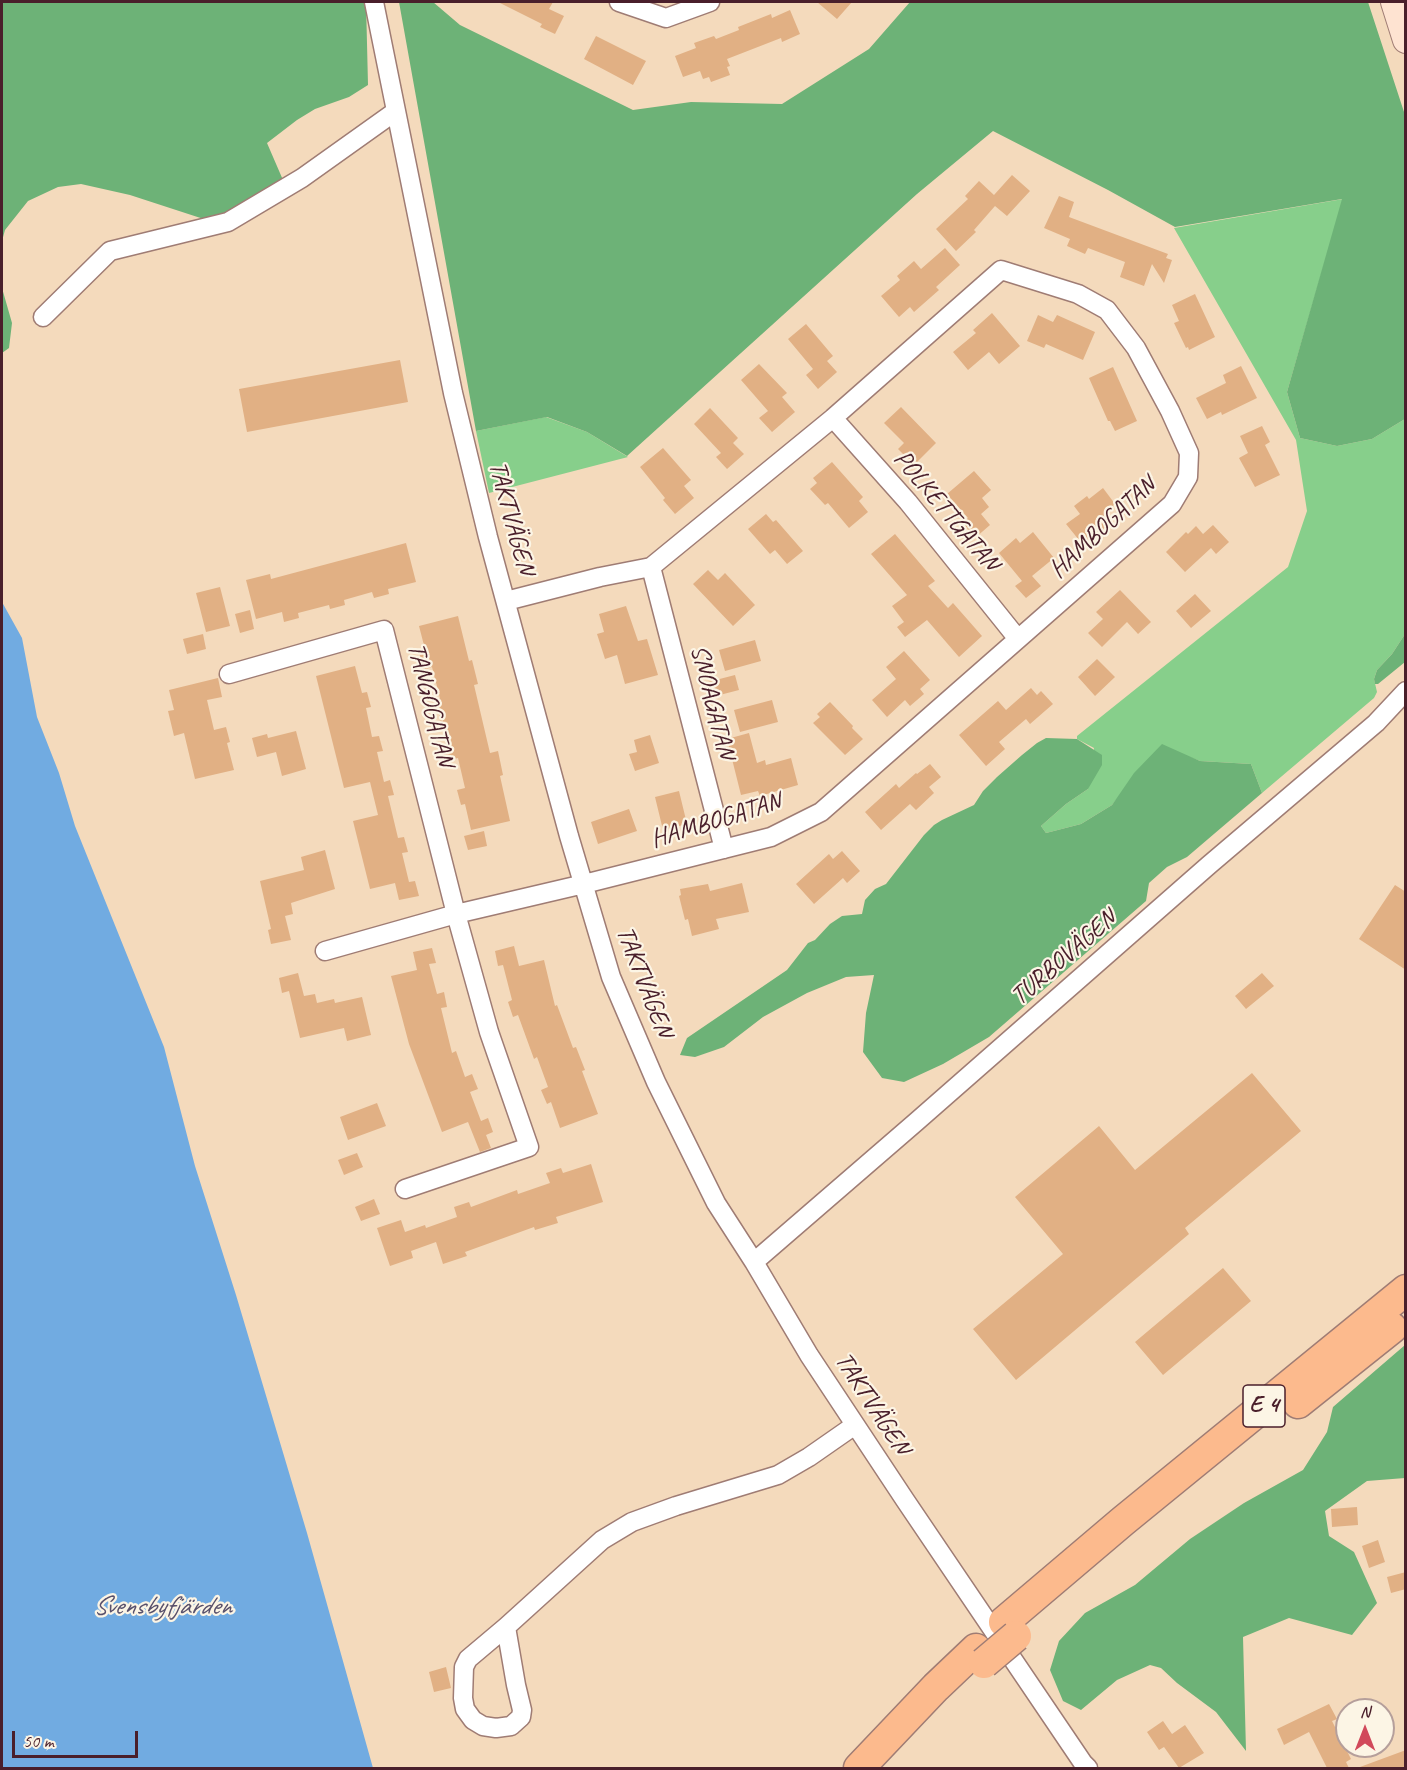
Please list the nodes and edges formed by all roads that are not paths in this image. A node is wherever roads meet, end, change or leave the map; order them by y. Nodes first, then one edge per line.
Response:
1 (375, 2) edge
2 (619, 2) edge
3 (710, 2) edge
4 (1394, 2) edge
5 (1406, 40) edge
6 (396, 111) junction
7 (44, 317) dead end
8 (833, 418) junction
9 (651, 567) junction
10 (506, 601) junction
11 (1018, 639) junction
12 (229, 674) dead end
13 (1406, 691) edge
14 (724, 849) junction
15 (584, 884) junction
16 (456, 914) junction
17 (325, 951) dead end
18 (405, 1189) dead end
19 (754, 1262) junction
20 (1406, 1290) edge
21 (1406, 1317) edge
22 (855, 1425) junction
23 (506, 1627) junction
24 (1010, 1629) junction
25 (980, 1656) junction
26 (859, 1768) edge
27 (882, 1768) edge
28 (1088, 1768) edge

1 - 6 street, TAKTVÄGEN
2 - 3 street
4 - 5 main road
6 - 7 street
6 - 10 street, TAKTVÄGEN
8 - 9 street, HAMBOGATAN
8 - 11 street, POLKETTGATAN
8 - 11 street, HAMBOGATAN
9 - 10 street, HAMBOGATAN
9 - 14 street, SNOAGATAN
10 - 15 street, TAKTVÄGEN
11 - 14 street, HAMBOGATAN
12 - 16 street, TANGOGATAN
13 - 19 street, TURBOVÄGEN
14 - 15 street, HAMBOGATAN
15 - 16 street
15 - 19 street, TAKTVÄGEN
16 - 17 street
16 - 18 street, TANGOGATAN
19 - 22 street, TAKTVÄGEN
20 - 24 highway, E 4
21 - 24 highway, E 4
22 - 23 street
22 - 28 street, TAKTVÄGEN
23 - 23 street
24 - 25 highway, E 4, bridge
25 - 26 highway, E 4
25 - 27 highway, E 4

